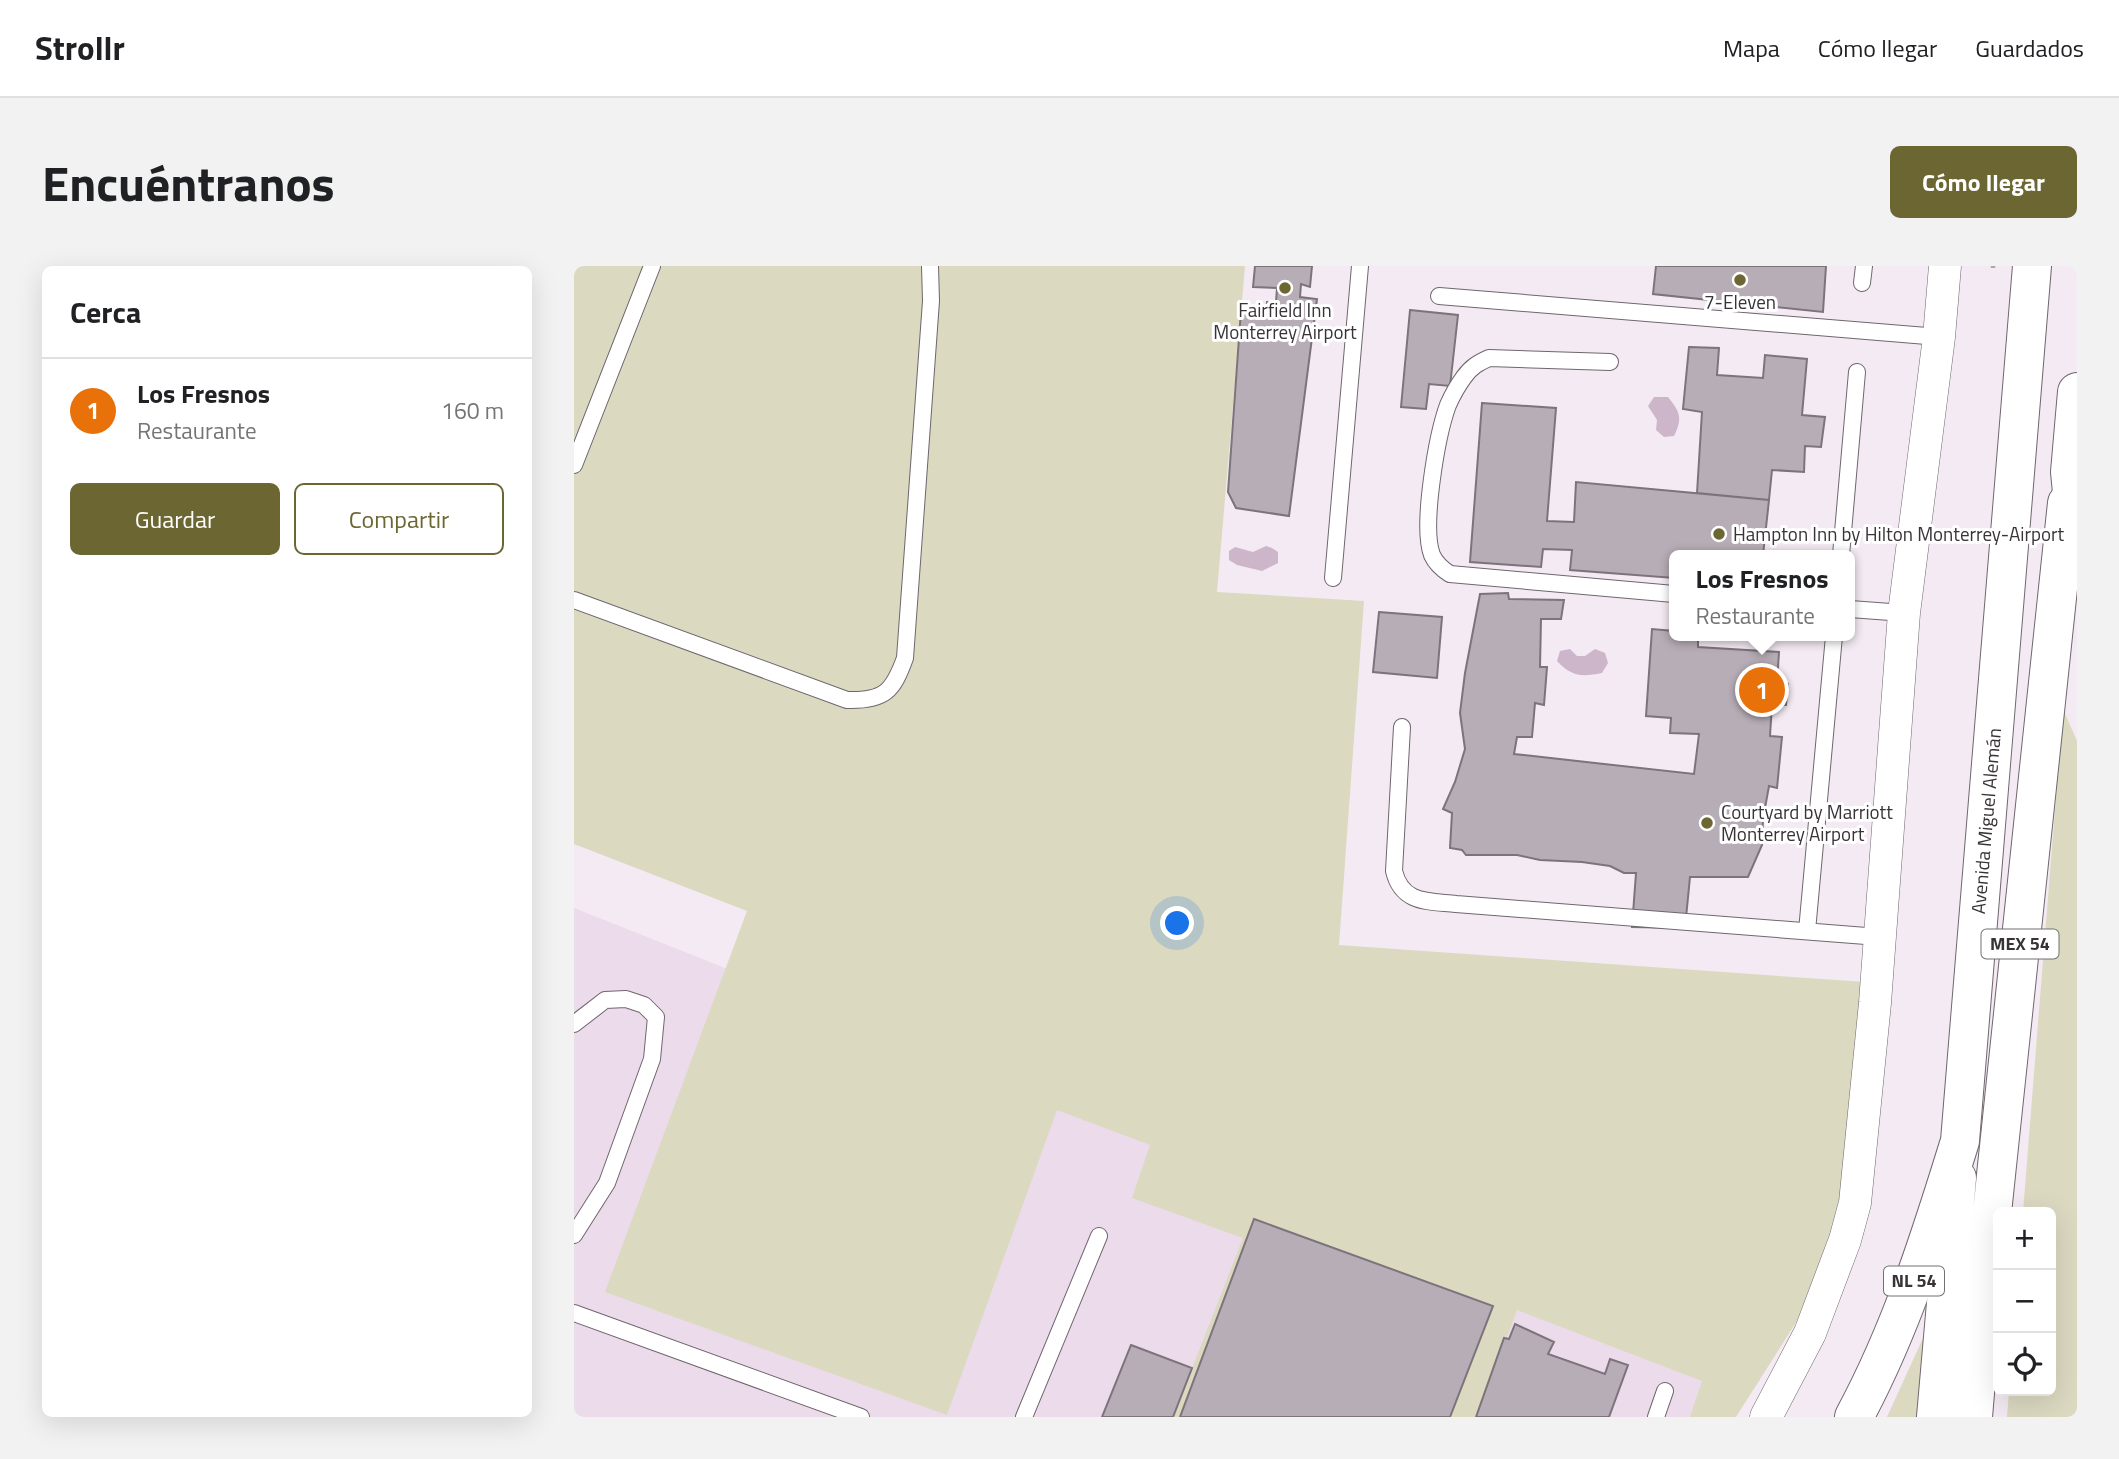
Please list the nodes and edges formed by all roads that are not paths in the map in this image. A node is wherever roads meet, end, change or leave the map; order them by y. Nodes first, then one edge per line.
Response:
1 (652, 266) edge
2 (930, 266) edge
3 (1360, 266) edge
4 (1945, 266) edge
5 (2032, 266) edge
6 (1439, 296) dead end
7 (1938, 337) junction
8 (1611, 362) dead end
9 (1857, 372) dead end
10 (2077, 392) edge
11 (574, 465) edge
12 (2070, 472) junction
13 (2077, 543) edge
14 (1841, 550) edge
15 (1333, 578) dead end
16 (1669, 593) edge
17 (574, 600) edge
18 (1855, 609) edge
19 (1904, 613) junction
20 (1834, 641) edge
21 (1402, 727) dead end
22 (1807, 932) junction
23 (1879, 937) junction
24 (574, 1024) edge
25 (1960, 1141) junction
26 (574, 1235) edge
27 (1099, 1236) dead end
28 (574, 1313) edge
29 (1665, 1391) dead end
30 (861, 1417) edge
31 (1024, 1417) edge
32 (1656, 1417) edge
33 (1766, 1417) edge
34 (1854, 1417) edge
35 (1936, 1417) edge
36 (1973, 1417) edge

1 - 11 lane
2 - 17 lane
3 - 15 lane
4 - 7 street
5 - 25 main road, Avenida Miguel Alemán / MEX 54
6 - 7 lane
7 - 19 street
8 - 16 lane
9 - 14 lane
10 - 12 main road, MEX 54
12 - 13 main road
12 - 36 main road, MEX 54
18 - 19 lane
19 - 23 street
20 - 22 lane
21 - 22 lane
22 - 23 lane
23 - 33 street
24 - 26 lane
25 - 34 main road, NL 54
25 - 35 main road, Avenida Miguel Alemán / MEX 54
27 - 31 lane
28 - 30 lane
29 - 32 lane

